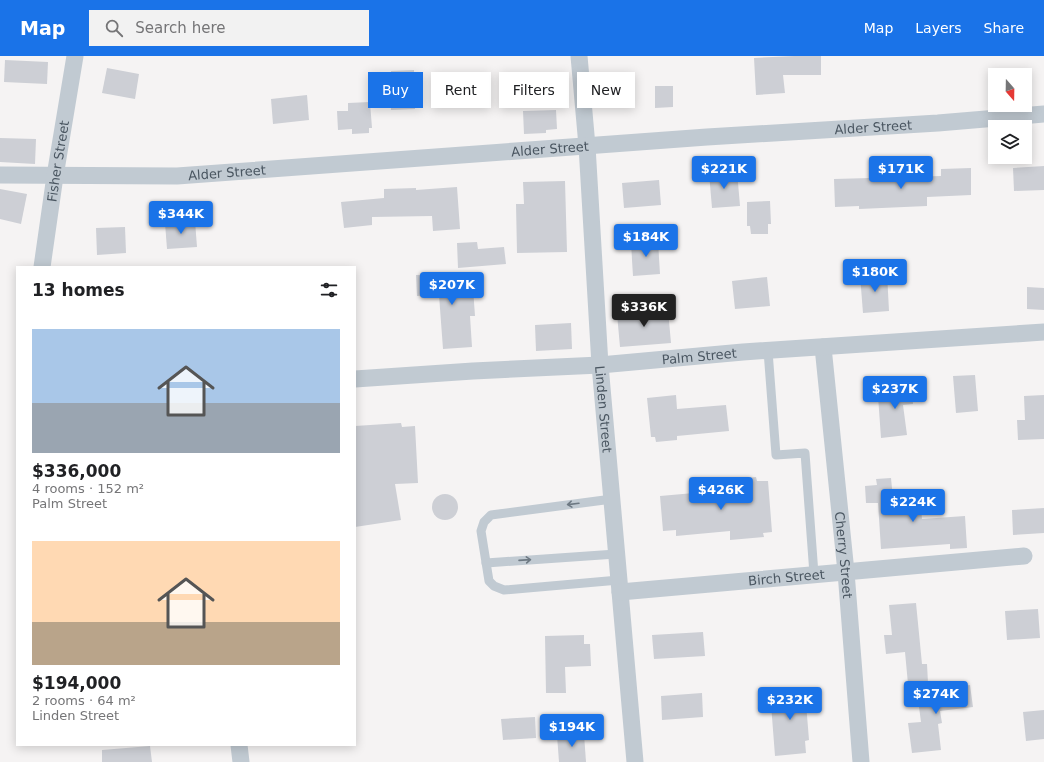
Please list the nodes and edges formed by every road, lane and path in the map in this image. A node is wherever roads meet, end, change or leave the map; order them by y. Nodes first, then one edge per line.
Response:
1 (75, 56) edge
2 (579, 56) edge
3 (1044, 114) edge
4 (587, 146) junction
5 (0, 175) edge
6 (55, 176) junction
7 (42, 266) edge
8 (1044, 332) edge
9 (823, 347) junction
10 (768, 351) junction
11 (600, 365) junction
12 (356, 379) edge
13 (612, 499) junction
14 (616, 554) junction
15 (1024, 556) dead end
16 (486, 563) junction
17 (846, 572) junction
18 (814, 574) junction
19 (619, 586) junction
20 (239, 746) edge
21 (241, 762) edge
22 (635, 762) edge
23 (861, 762) edge

1 - 6 street, Fisher Street
2 - 4 street, Linden Street
3 - 4 street, Alder Street
4 - 6 street, Alder Street
4 - 11 street, Linden Street
5 - 6 street, Alder Street
6 - 7 street, Fisher Street
8 - 9 street, Palm Street
9 - 10 street, Palm Street
9 - 17 street, Cherry Street
10 - 11 street, Palm Street
10 - 18 lane
11 - 12 street, Palm Street
11 - 13 street, Linden Street
13 - 14 street, Linden Street
13 -> 16 lane
16 -> 14 lane
14 - 19 street, Linden Street
15 - 17 street, Birch Street
16 - 19 lane
17 - 18 street, Birch Street
17 - 23 street, Cherry Street
18 - 19 street, Birch Street
19 - 22 street, Linden Street
20 - 21 street

